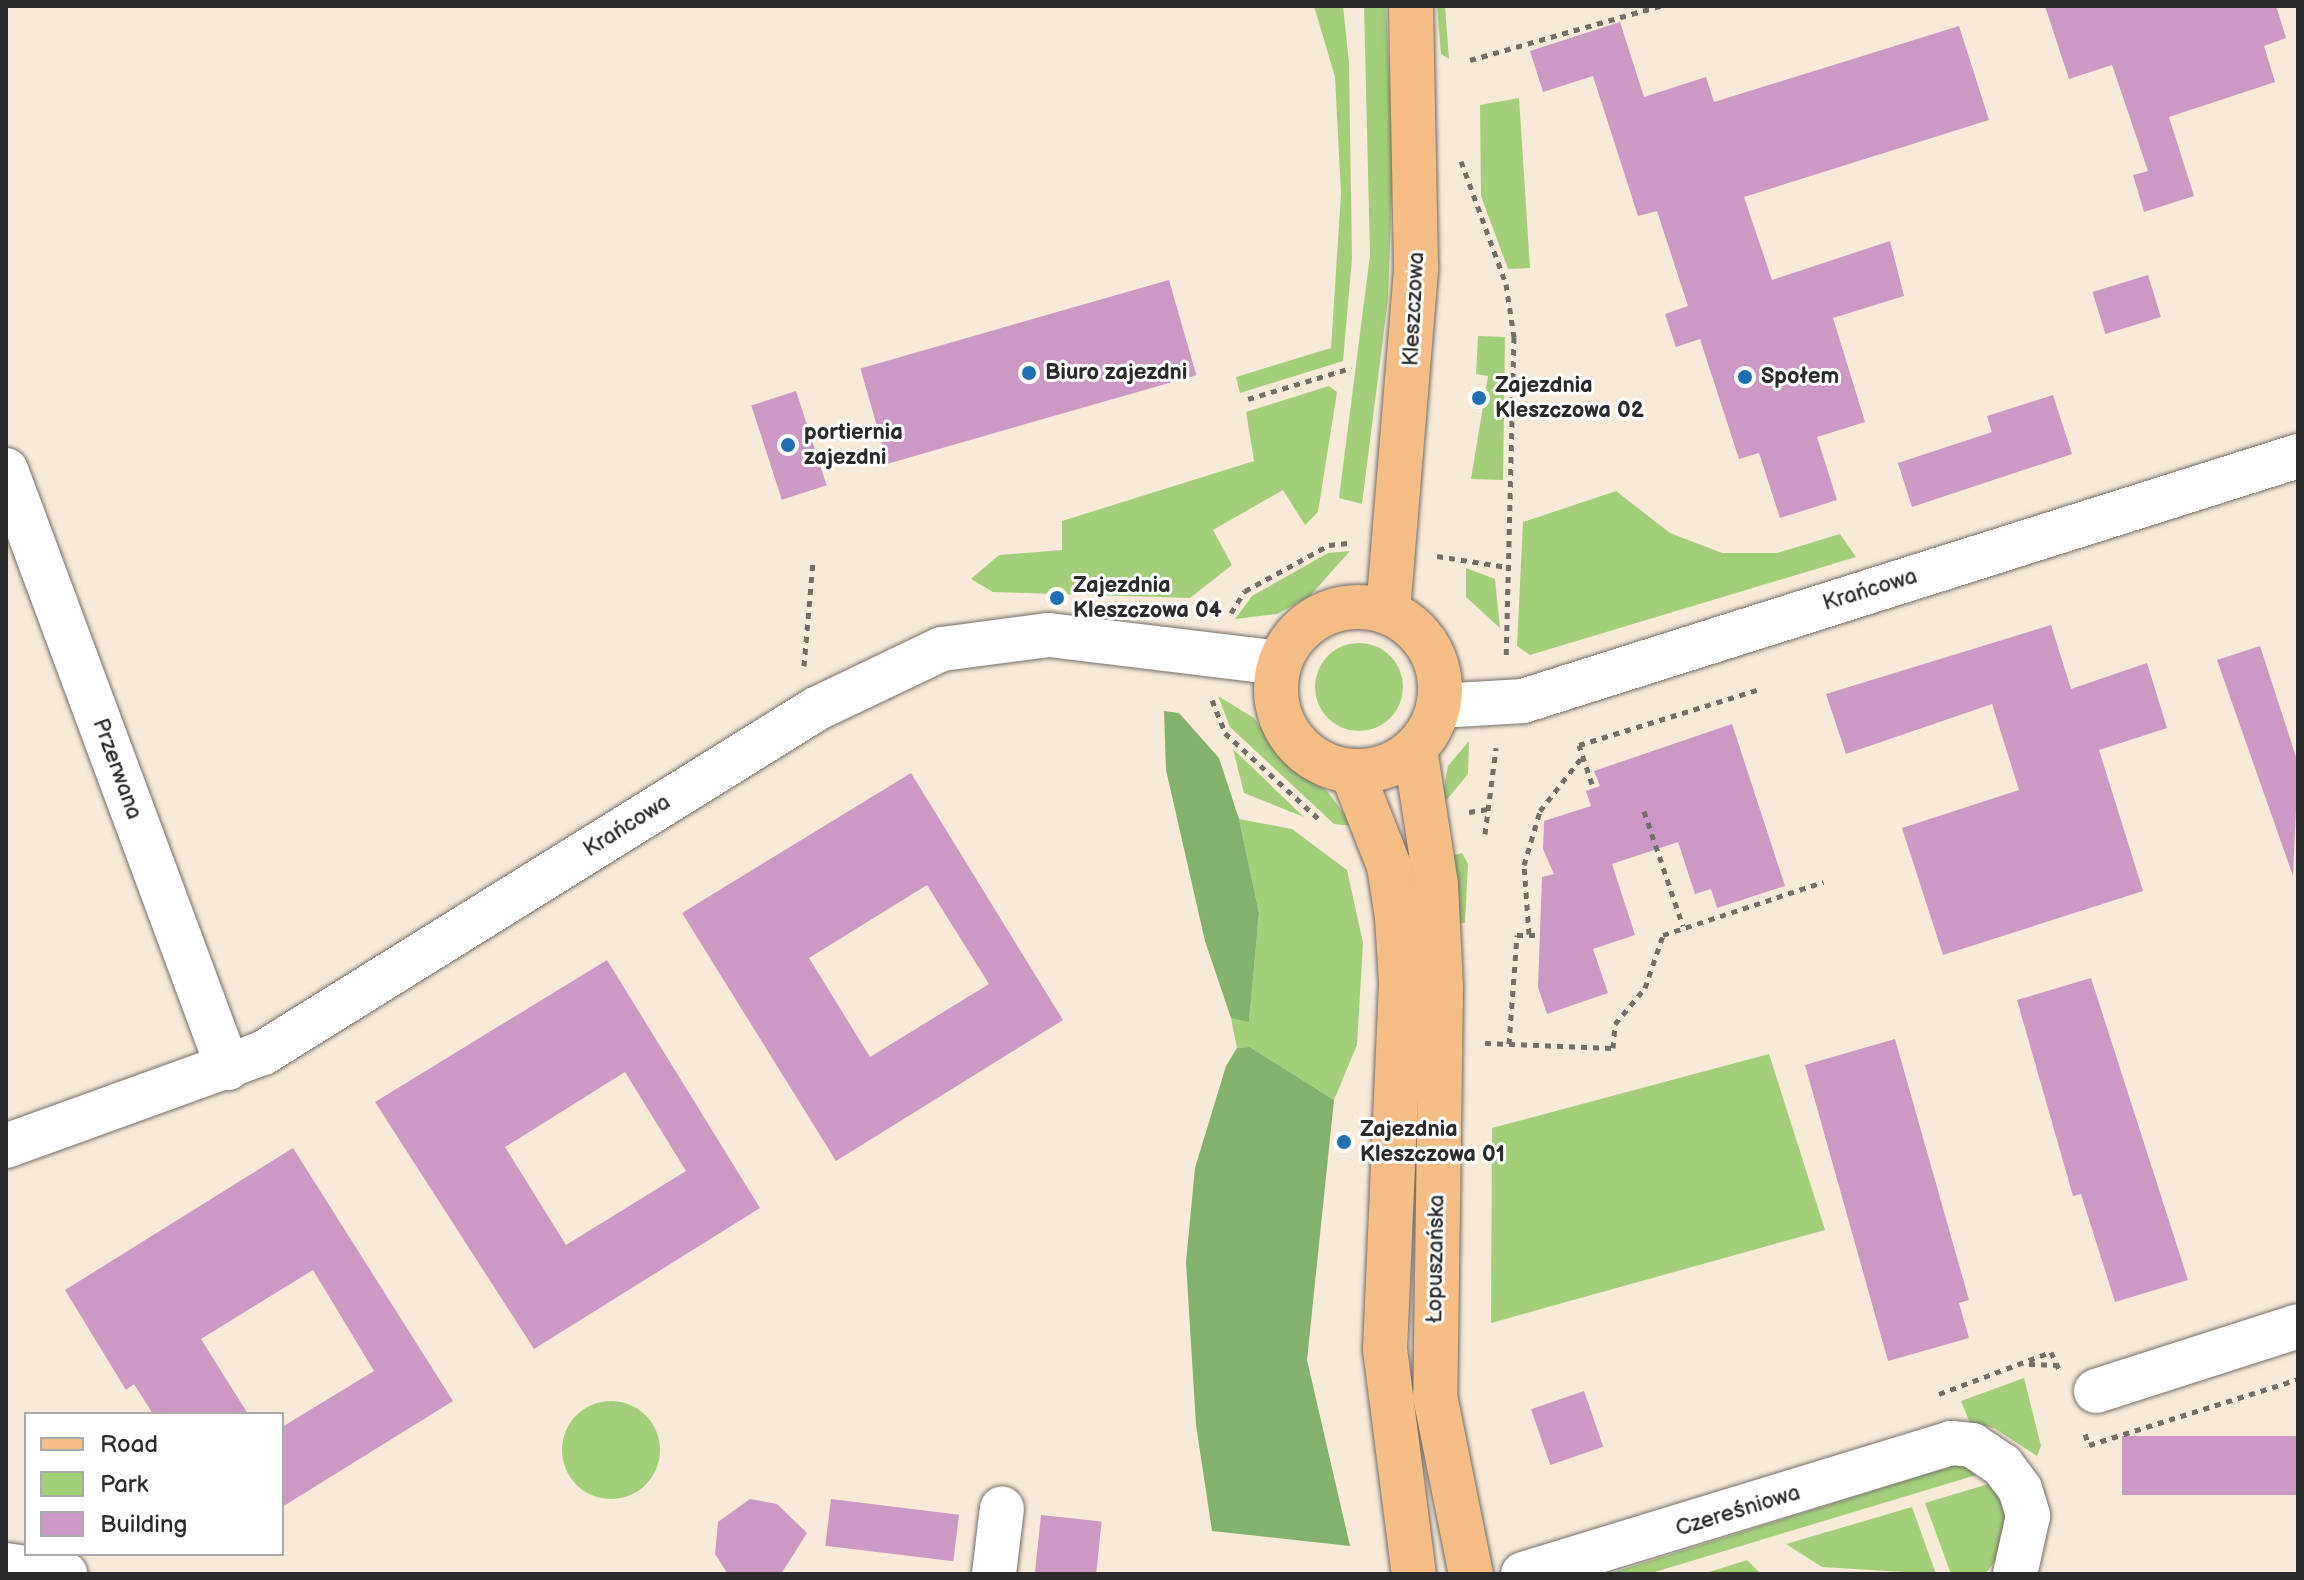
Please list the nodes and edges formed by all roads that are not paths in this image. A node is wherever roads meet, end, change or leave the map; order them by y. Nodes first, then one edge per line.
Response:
1 (1411, 6) edge
2 (2298, 456) edge
3 (6, 470) edge
4 (1388, 611) junction
5 (1279, 663) junction
6 (1439, 706) junction
7 (1415, 749) junction
8 (1352, 772) junction
9 (228, 1068) junction
10 (6, 1146) edge
11 (2298, 1326) edge
12 (2096, 1391) dead end
13 (1002, 1508) dead end
14 (6, 1565) edge
15 (65, 1574) edge
16 (994, 1574) edge
17 (1414, 1574) edge
18 (1471, 1574) edge
19 (1523, 1574) edge
20 (2015, 1574) edge

1 - 4 main road, Kleszczowa
2 - 6 street, Krańcowa
3 - 9 street, Przerwana
4 - 5 main road
4 - 6 main road
5 - 8 main road
5 - 9 street, Krańcowa
6 - 7 main road
7 - 8 main road
7 - 18 main road, Łopuszańska
8 - 17 main road
9 - 10 street, Krańcowa
11 - 12 street
13 - 16 street
14 - 15 street
19 - 20 street, Czereśniowa

